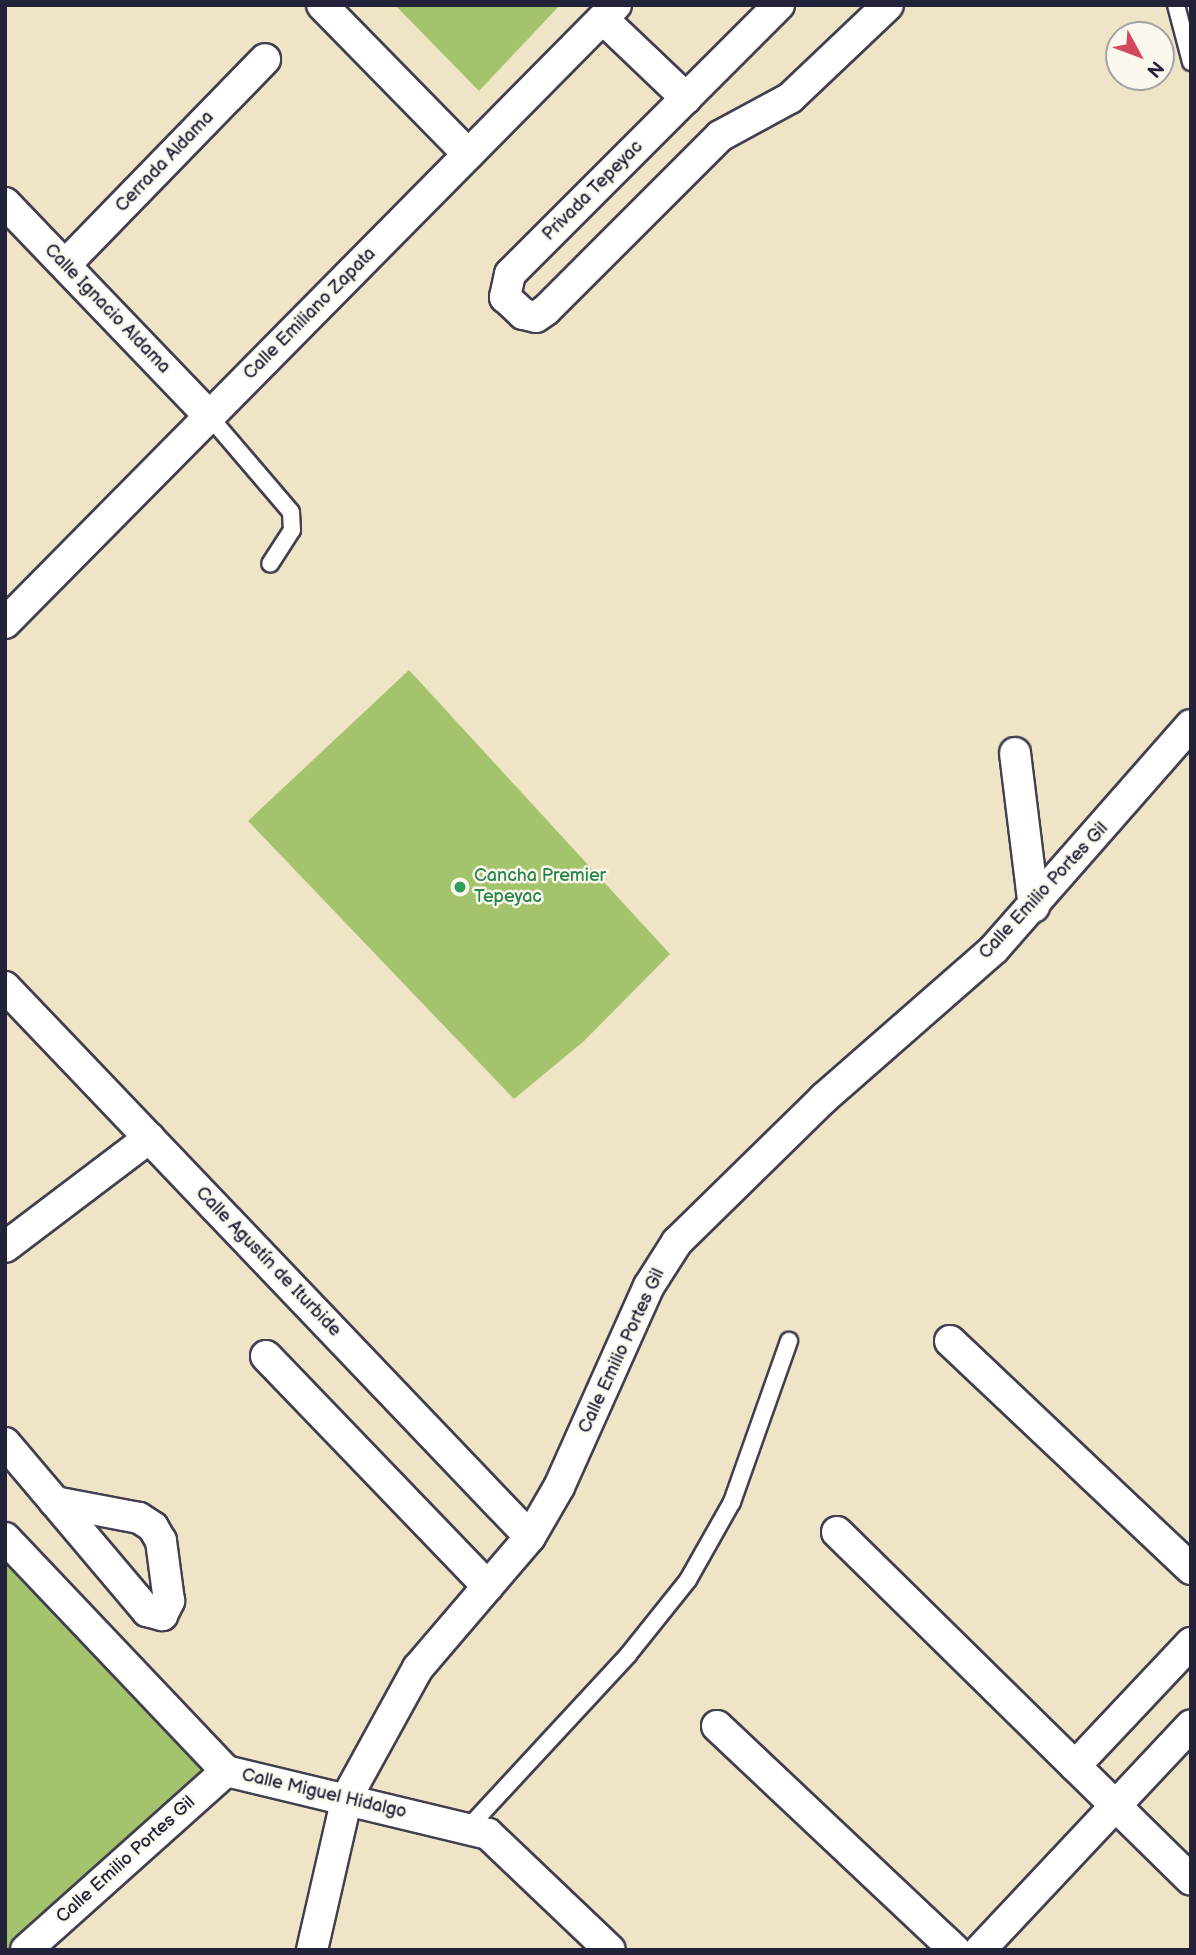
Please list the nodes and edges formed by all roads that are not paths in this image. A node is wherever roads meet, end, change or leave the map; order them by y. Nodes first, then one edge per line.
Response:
1 (322, 5) edge
2 (779, 5) edge
3 (888, 5) edge
4 (1176, 5) edge
5 (609, 12) edge
6 (265, 59) dead end
7 (1191, 62) edge
8 (686, 98) junction
9 (468, 154) junction
10 (5, 203) edge
11 (65, 265) junction
12 (209, 416) junction
13 (270, 564) dead end
14 (5, 623) edge
15 (1191, 725) edge
16 (1015, 753) dead end
17 (1034, 907) junction
18 (5, 987) edge
19 (149, 1138) junction
20 (5, 1247) edge
21 (789, 1341) dead end
22 (950, 1341) dead end
23 (266, 1356) dead end
24 (5, 1443) edge
25 (55, 1503) dead end
26 (837, 1532) dead end
27 (530, 1537) junction
28 (5, 1538) edge
29 (1191, 1569) edge
30 (488, 1587) junction
31 (1191, 1643) edge
32 (1191, 1725) edge
33 (717, 1726) dead end
34 (1075, 1766) junction
35 (226, 1771) junction
36 (347, 1797) junction
37 (1115, 1806) junction
38 (467, 1829) junction
39 (1191, 1880) edge
40 (26, 1950) edge
41 (312, 1950) edge
42 (610, 1950) edge
43 (955, 1950) edge
44 (980, 1950) edge

1 - 9 street
2 - 8 street, Privada Tepeyac
3 - 8 street, Privada Tepeyac
4 - 7 lane
5 - 8 street
5 - 9 street, Calle Emiliano Zapata
6 - 11 street, Cerrada Aldama
9 - 12 street, Calle Emiliano Zapata
10 - 11 street, Calle Ignacio Aldama
11 - 12 street, Calle Ignacio Aldama
12 - 13 lane
12 - 14 street, Calle Emiliano Zapata
15 - 17 street, Calle Emilio Portes Gil
16 - 17 street
17 - 27 street, Calle Emilio Portes Gil
18 - 19 street, Calle Agustín de Iturbide
19 - 20 street
19 - 27 street, Calle Agustín de Iturbide
21 - 38 lane
22 - 29 street
23 - 30 street
24 - 25 street
26 - 34 street
27 - 30 street, Calle Emilio Portes Gil
28 - 35 street, Calle Miguel Hidalgo
30 - 36 street, Calle Emilio Portes Gil
31 - 34 street
32 - 37 street
33 - 43 street
34 - 37 street
35 - 36 street, Calle Miguel Hidalgo
35 - 40 street, Calle Emilio Portes Gil
36 - 38 street, Calle Miguel Hidalgo
36 - 41 street, Calle Emilio Portes Gil
37 - 39 street
37 - 44 street
38 - 42 street, Calle Miguel Hidalgo

